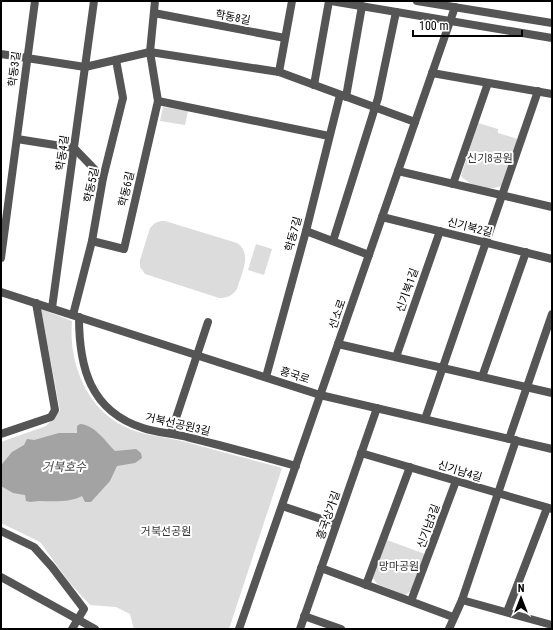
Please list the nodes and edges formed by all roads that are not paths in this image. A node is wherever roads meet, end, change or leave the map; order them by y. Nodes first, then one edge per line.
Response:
1 (35, 1) edge
2 (94, 1) edge
3 (155, 1) edge
4 (292, 1) edge
5 (330, 1) edge
6 (417, 1) edge
7 (362, 6) junction
8 (455, 7) junction
9 (396, 12) junction
10 (154, 13) junction
11 (450, 21) junction
12 (552, 23) edge
13 (285, 38) junction
14 (552, 38) edge
15 (150, 52) junction
16 (1, 54) edge
17 (27, 58) junction
18 (116, 60) junction
19 (85, 67) junction
20 (279, 72) junction
21 (432, 73) junction
22 (488, 83) junction
23 (314, 85) junction
24 (538, 91) junction
25 (552, 94) edge
26 (343, 96) junction
27 (158, 101) junction
28 (374, 107) junction
29 (415, 122) junction
30 (329, 136) junction
31 (17, 139) junction
32 (74, 148) junction
33 (398, 171) junction
34 (103, 178) junction
35 (453, 184) junction
36 (502, 196) junction
37 (5, 200) edge
38 (552, 207) edge
39 (382, 217) junction
40 (306, 230) junction
41 (440, 231) junction
42 (92, 241) junction
43 (333, 241) junction
44 (486, 242) junction
45 (526, 252) junction
46 (369, 255) junction
47 (1, 258) edge
48 (552, 259) edge
49 (1, 292) edge
50 (36, 303) junction
51 (52, 308) junction
52 (552, 314) edge
53 (76, 316) junction
54 (208, 322) dead end
55 (338, 344) junction
56 (197, 356) junction
57 (396, 357) junction
58 (443, 368) junction
59 (482, 377) junction
60 (266, 378) junction
61 (526, 387) junction
62 (552, 393) edge
63 (320, 395) junction
64 (377, 408) junction
65 (425, 419) junction
66 (171, 433) junction
67 (1, 434) edge
68 (512, 439) junction
69 (552, 448) edge
70 (361, 453) junction
71 (296, 466) junction
72 (410, 468) junction
73 (456, 481) junction
74 (498, 493) junction
75 (282, 506) junction
76 (550, 509) edge
77 (336, 524) junction
78 (1, 532) edge
79 (321, 568) junction
80 (1, 577) edge
81 (366, 585) junction
82 (462, 600) junction
83 (411, 601) junction
84 (507, 612) junction
85 (304, 616) junction
86 (453, 617) junction
87 (78, 620) junction
88 (552, 627) edge
89 (72, 629) edge
90 (95, 629) edge
91 (239, 629) edge
92 (300, 629) edge
93 (341, 629) edge
94 (448, 629) edge

1 - 17 street, 학동3길
2 - 19 street, 학동4길
3 - 10 street
4 - 13 street
5 - 7 street
5 - 23 street
6 - 8 street
7 - 9 street
7 - 26 street
8 - 11 street, 선소로
8 - 12 street
9 - 11 street
9 - 28 street
10 - 13 street, 학동8길
10 - 15 street
11 - 14 street
11 - 21 street, 선소로
13 - 20 street
15 - 18 street
15 - 20 street
15 - 27 street, 학동6길
16 - 17 street
17 - 19 street
17 - 31 street, 학동3길
18 - 19 street
18 - 34 street, 학동5길
19 - 32 street, 학동4길
20 - 23 street
21 - 22 street
21 - 29 street, 선소로
22 - 24 street
22 - 35 street
23 - 26 street
24 - 25 street
24 - 36 street
26 - 28 street
26 - 30 street, 학동7길
27 - 30 street
27 - 42 street, 학동6길
28 - 29 street
28 - 43 street
29 - 33 street, 선소로
30 - 40 street, 학동7길
31 - 32 street
31 - 37 street, 학동3길
32 - 34 street
32 - 51 street, 학동4길
33 - 35 street
33 - 39 street, 선소로
34 - 42 street, 학동5길
35 - 36 street
36 - 38 street
36 - 44 street
37 - 47 street, 학동3길
39 - 41 street, 신기북2길
39 - 46 street, 선소로
40 - 43 street
40 - 60 street, 학동7길
41 - 44 street, 신기북2길
41 - 57 street, 신기북1길
42 - 53 street, 학동5길
43 - 46 street
44 - 45 street, 신기북2길
44 - 58 street
45 - 48 street, 신기북2길
45 - 59 street
46 - 55 street, 선소로
49 - 50 street, 흥국로
50 - 51 street, 흥국로
50 - 67 street
51 - 53 street, 흥국로
52 - 61 street
53 - 56 street, 흥국로
53 - 66 street, 거북선공원3길
54 - 56 street
55 - 57 street
55 - 63 street, 선소로
56 - 60 street, 흥국로
56 - 66 street
57 - 58 street
58 - 59 street
58 - 65 street
59 - 61 street
60 - 63 street, 흥국로
61 - 62 street
61 - 68 street
63 - 64 street, 흥국로
63 - 71 street, 선소로
64 - 65 street, 흥국로
64 - 70 street, 흥국상가길
65 - 68 street, 흥국로
66 - 71 street, 거북선공원3길
68 - 69 street, 흥국로
68 - 74 street
70 - 72 street, 신기남4길
70 - 77 street, 흥국상가길
71 - 75 street, 선소로
72 - 73 street, 신기남4길
72 - 81 street
73 - 74 street, 신기남4길
73 - 83 street, 신기남3길
74 - 76 street, 신기남4길
74 - 82 street
75 - 77 street
75 - 91 street, 선소로
76 - 84 street
77 - 79 street, 흥국상가길
78 - 87 street
79 - 81 street
79 - 85 street, 흥국상가길
80 - 87 street
81 - 83 street
82 - 84 street
82 - 86 street
83 - 86 street
84 - 88 street
85 - 92 street, 흥국상가길
85 - 93 street
86 - 94 street
87 - 89 street
87 - 90 street

